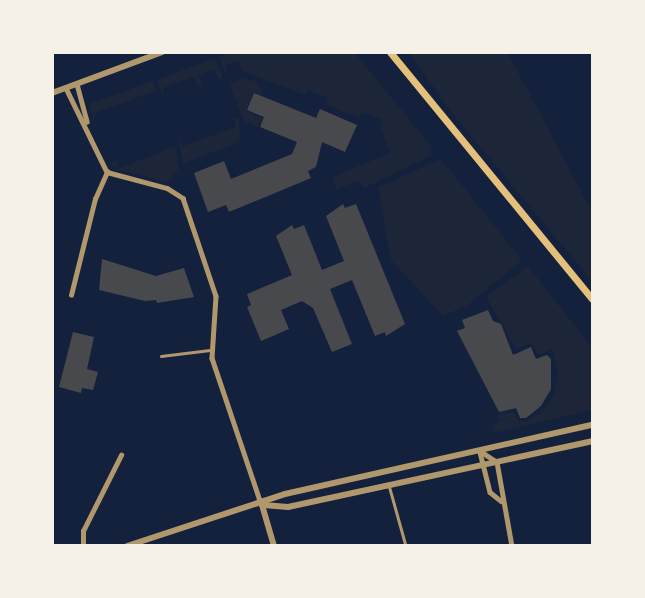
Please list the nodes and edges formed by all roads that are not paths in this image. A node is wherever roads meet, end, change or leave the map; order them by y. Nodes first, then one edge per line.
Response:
1 (162, 52) edge
2 (390, 52) edge
3 (77, 84) junction
4 (66, 88) junction
5 (52, 93) edge
6 (87, 123) junction
7 (107, 172) junction
8 (71, 295) dead end
9 (593, 299) edge
10 (210, 350) junction
11 (161, 356) dead end
12 (593, 425) edge
13 (593, 441) edge
14 (480, 451) junction
15 (121, 455) dead end
16 (497, 462) junction
17 (483, 465) junction
18 (389, 485) junction
19 (501, 501) junction
20 (262, 505) junction
21 (83, 545) edge
22 (127, 545) edge
23 (274, 545) edge
24 (406, 545) edge
25 (512, 545) edge

1 - 3 street
2 - 9 main road
3 - 4 street
3 - 6 street
4 - 5 street
4 - 6 street
6 - 7 street
7 - 8 street
7 - 10 street
10 - 11 lane
10 - 20 street
12 - 14 street
13 - 16 street
14 - 16 street
14 - 17 street
14 - 20 street
15 - 21 street
16 - 17 street
16 - 19 street
17 - 18 street
17 - 19 street
18 - 20 street
18 - 24 lane
19 - 25 street
20 - 22 street
20 - 23 street

